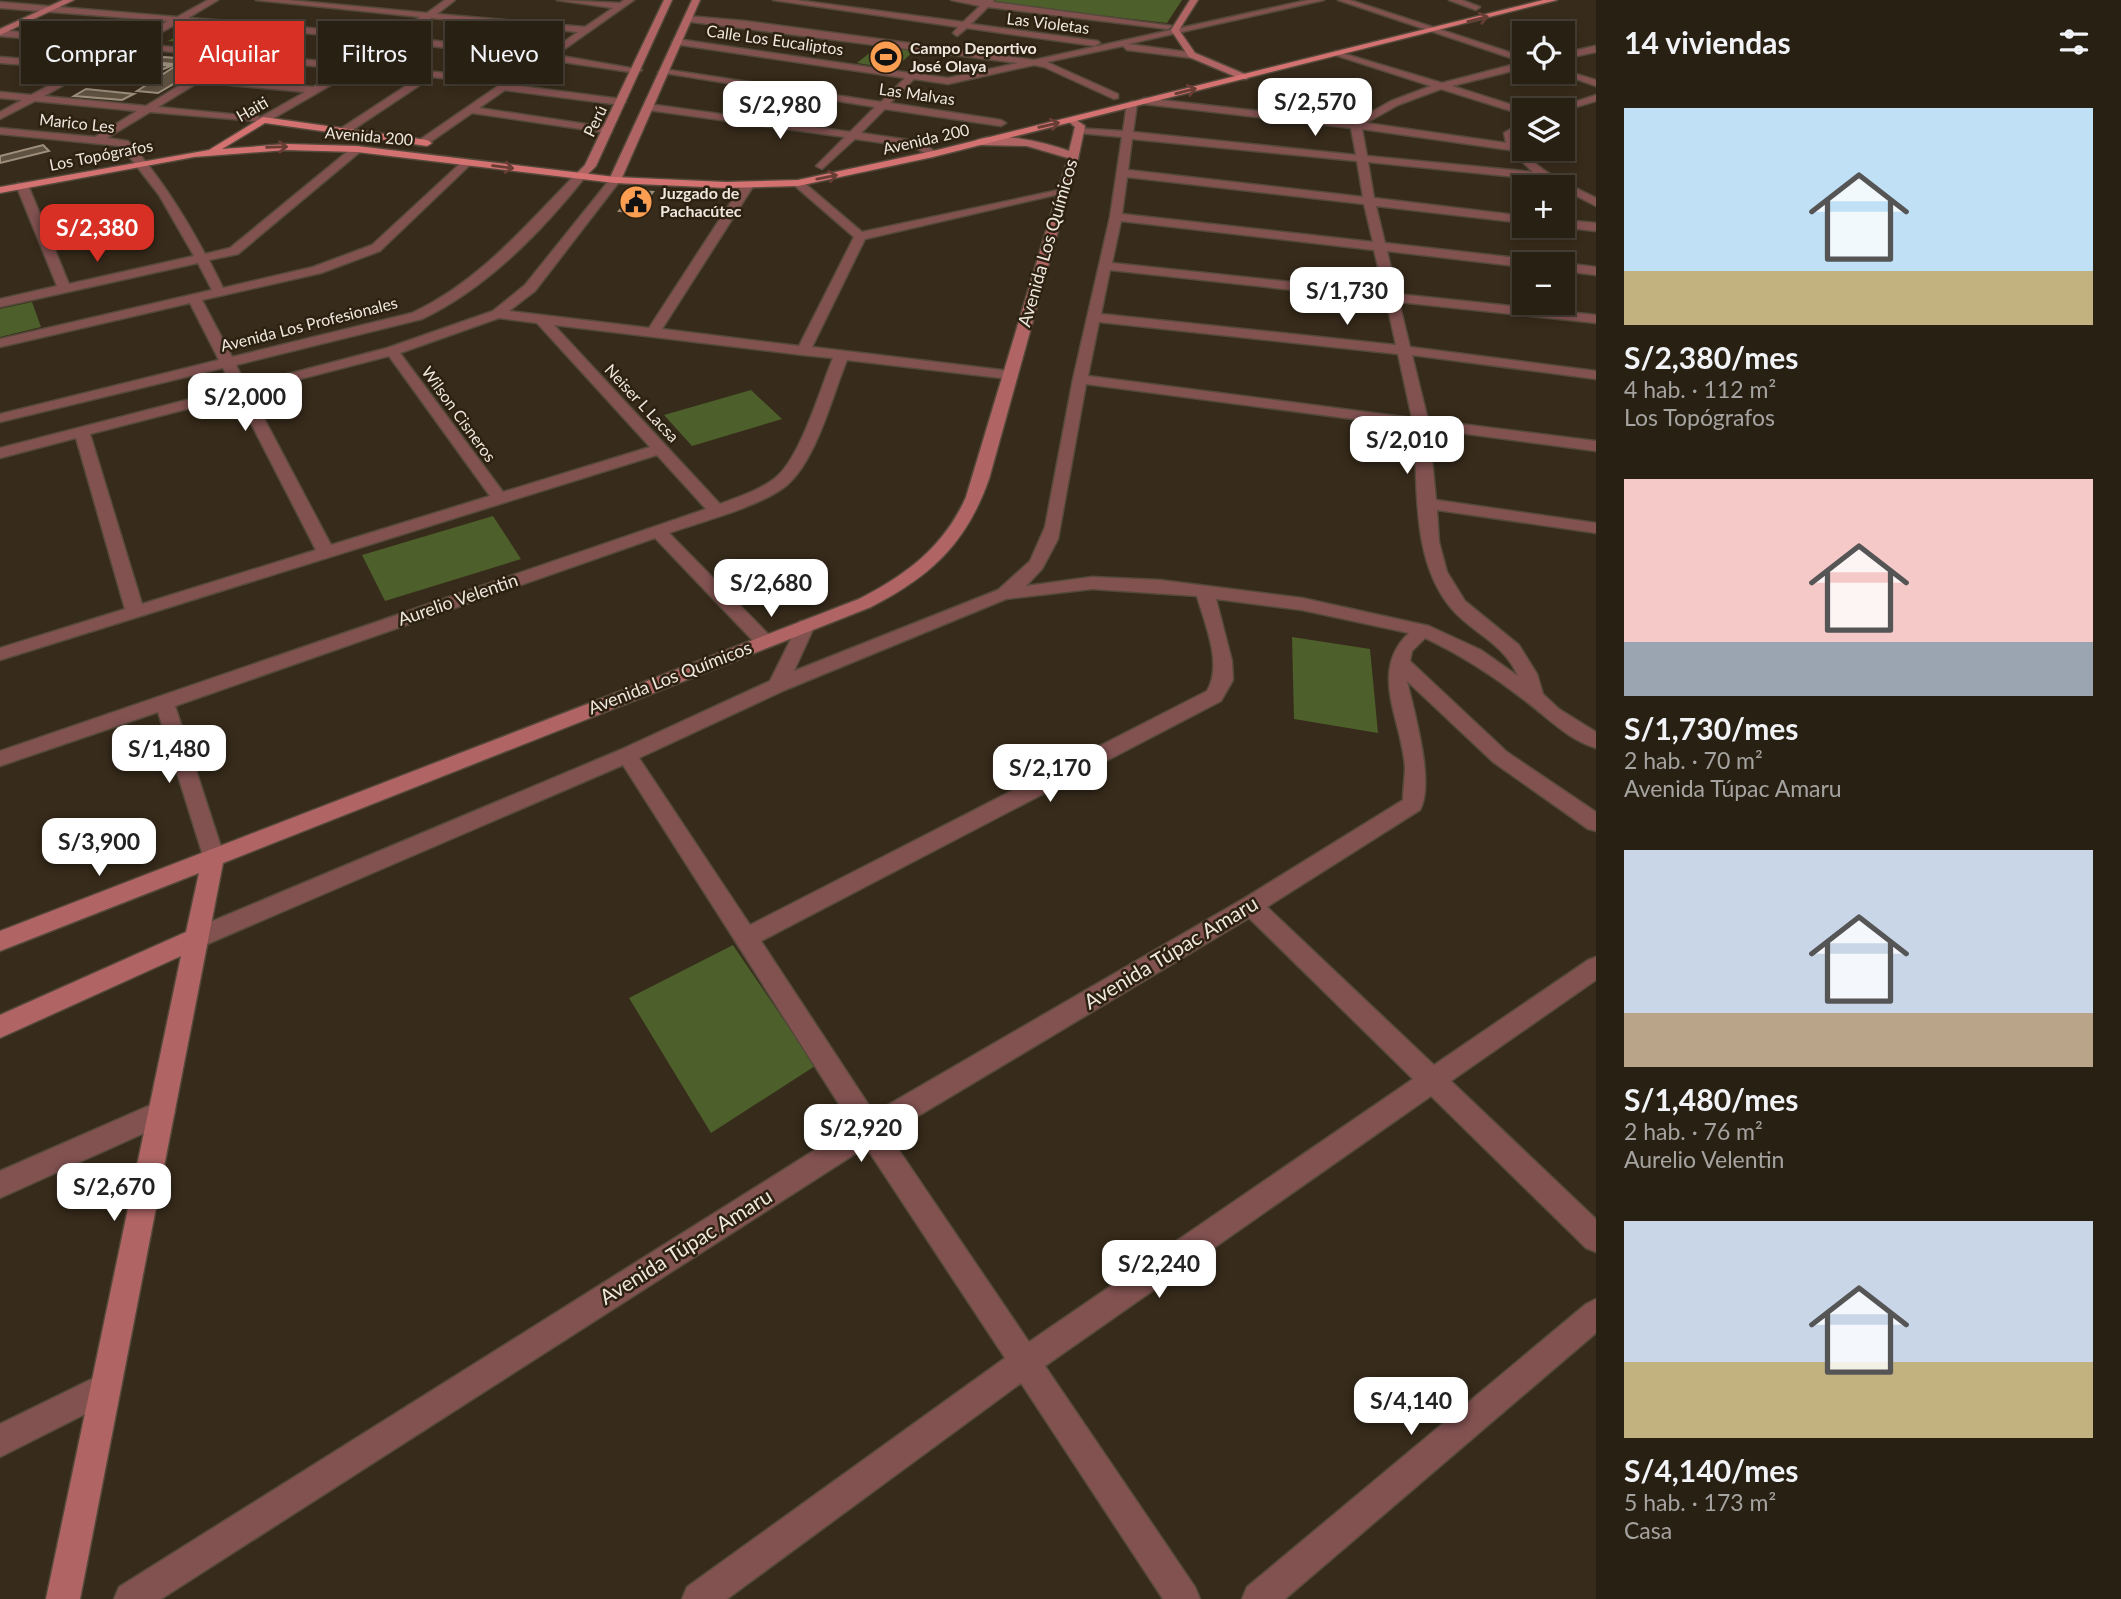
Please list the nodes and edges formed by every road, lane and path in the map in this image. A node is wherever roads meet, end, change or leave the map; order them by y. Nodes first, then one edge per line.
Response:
1 (70, 0) edge
2 (215, 0) edge
3 (260, 0) edge
4 (451, 0) edge
5 (561, 0) edge
6 (696, 0) edge
7 (955, 0) edge
8 (1194, 0) edge
9 (1320, 0) edge
10 (1342, 0) edge
11 (1453, 0) edge
12 (1506, 0) edge
13 (1553, 0) edge
14 (777, 1) edge
15 (988, 2) edge
16 (324, 3) edge
17 (626, 3) edge
18 (0, 5) edge
19 (666, 5) edge
20 (1476, 7) junction
21 (49, 9) junction
22 (766, 9) dead end
23 (432, 14) junction
24 (689, 15) junction
25 (756, 16) dead end
26 (177, 19) junction
27 (204, 21) edge
28 (293, 21) edge
29 (423, 21) edge
30 (1413, 23) junction
31 (745, 24) junction
32 (963, 26) junction
33 (161, 28) edge
34 (1176, 29) junction
35 (587, 30) junction
36 (1433, 30) junction
37 (734, 31) dead end
38 (0, 33) edge
39 (21, 35) edge
40 (724, 39) dead end
41 (677, 41) junction
42 (1332, 43) dead end
43 (1111, 45) junction
44 (563, 46) edge
45 (713, 47) junction
46 (1595, 49) edge
47 (939, 50) junction
48 (1338, 53) junction
49 (703, 54) dead end
50 (1575, 54) edge
51 (1192, 55) junction
52 (1512, 56) edge
53 (563, 59) edge
54 (0, 60) edge
55 (21, 62) edge
56 (1032, 62) junction
57 (1237, 65) dead end
58 (684, 67) dead end
59 (1224, 68) junction
60 (1512, 68) edge
61 (637, 71) junction
62 (669, 73) junction
63 (431, 74) edge
64 (1199, 74) dead end
65 (445, 76) edge
66 (912, 76) junction
67 (1575, 76) edge
68 (1244, 77) junction
69 (1596, 83) edge
70 (59, 84) edge
71 (190, 84) edge
72 (251, 84) edge
73 (325, 84) edge
74 (416, 84) edge
75 (507, 84) joint
76 (1440, 85) junction
77 (315, 90) junction
78 (0, 95) edge
79 (1114, 96) junction
80 (33, 98) junction
81 (1596, 98) edge
82 (1134, 99) junction
83 (621, 102) junction
84 (1090, 102) dead end
85 (1575, 104) edge
86 (883, 105) junction
87 (648, 107) junction
88 (1512, 108) edge
89 (148, 109) junction
90 (469, 110) junction
91 (0, 116) edge
92 (264, 120) junction
93 (1006, 122) joint
94 (1076, 125) junction
95 (1356, 125) junction
96 (608, 130) junction
97 (973, 130) dead end
98 (0, 131) edge
99 (344, 131) junction
100 (1512, 132) edge
101 (852, 135) junction
102 (1128, 135) junction
103 (939, 139) dead end
104 (97, 140) junction
105 (978, 142) junction
106 (422, 143) junction
107 (435, 144) dead end
108 (916, 144) junction
109 (1511, 147) junction
110 (357, 149) junction
111 (890, 150) dead end
112 (209, 152) junction
113 (933, 153) junction
114 (512, 155) dead end
115 (1073, 156) junction
116 (1363, 158) junction
117 (841, 161) dead end
118 (143, 162) junction
119 (468, 162) junction
120 (817, 166) joint
121 (585, 171) junction
122 (1122, 173) junction
123 (619, 175) junction
124 (1527, 175) edge
125 (1544, 175) edge
126 (795, 177) junction
127 (748, 185) junction
128 (22, 186) junction
129 (0, 190) edge
130 (1065, 190) junction
131 (1575, 192) edge
132 (1369, 201) junction
133 (1596, 203) edge
134 (1116, 217) junction
135 (1512, 218) edge
136 (1575, 225) edge
137 (1596, 228) edge
138 (860, 236) junction
139 (1379, 247) junction
140 (202, 258) junction
141 (1512, 261) edge
142 (1105, 266) junction
143 (1575, 268) edge
144 (1596, 271) edge
145 (65, 289) junction
146 (219, 292) junction
147 (1391, 297) junction
148 (194, 298) junction
149 (0, 303) edge
150 (498, 314) junction
151 (1094, 317) junction
152 (541, 319) junction
153 (1596, 319) edge
154 (653, 333) junction
155 (0, 343) edge
156 (1402, 350) junction
157 (392, 351) junction
158 (803, 351) junction
159 (841, 356) junction
160 (228, 362) junction
161 (1596, 375) edge
162 (1010, 376) junction
163 (1080, 379) junction
164 (243, 390) junction
165 (0, 418) edge
166 (1421, 423) junction
167 (82, 432) junction
168 (1596, 446) edge
169 (659, 449) junction
170 (0, 453) edge
171 (499, 498) junction
172 (1428, 504) junction
173 (717, 511) junction
174 (1596, 528) edge
175 (657, 531) junction
176 (326, 552) junction
177 (1205, 592) junction
178 (1003, 594) junction
179 (135, 612) junction
180 (806, 625) junction
181 (1423, 630) junction
182 (765, 642) junction
183 (0, 654) edge
184 (1400, 663) junction
185 (778, 685) junction
186 (1534, 697) junction
187 (164, 701) junction
188 (1596, 741) edge
189 (627, 755) junction
190 (0, 759) edge
191 (1596, 823) edge
192 (214, 856) junction
193 (1251, 906) junction
194 (197, 938) junction
195 (746, 939) junction
196 (0, 941) edge
197 (1596, 967) edge
198 (0, 1027) edge
199 (1431, 1081) junction
200 (162, 1112) junction
201 (870, 1130) junction
202 (0, 1185) edge
203 (1596, 1238) edge
204 (1596, 1314) edge
205 (1025, 1362) junction
206 (106, 1387) junction
207 (0, 1441) edge
208 (63, 1599) edge
209 (131, 1599) edge
210 (699, 1599) edge
211 (1183, 1599) edge
212 (1259, 1599) edge

1 - 21 main road
2 - 26 street
3 - 16 street
4 - 23 street, Haiti
5 - 17 street
6 - 24 main road
7 - 15 street
8 - 34 main road
9 - 34 street, Calle Los Eucaliptos
10 - 30 street
11 - 20 street
12 - 20 main road
36 -> 13 main road, Avenida 200
14 - 22 street
14 - 32 street, Las Violetas
15 - 32 street
15 - 34 street
16 - 23 street
16 - 28 street
17 - 35 street
18 - 21 street
19 - 24 main road
19 - 61 main road, Perú
20 - 30 main road
21 - 26 street
21 - 38 main road
23 - 29 street, Haiti
23 - 35 street
24 - 31 street
24 - 41 main road
25 - 31 street
26 - 27 street
26 - 33 street
30 - 36 street
30 - 42 main road
31 - 37 street
31 - 47 street
32 - 43 street, Las Violetas
32 - 47 street
34 - 43 street, Calle Los Eucaliptos
34 - 51 main road
35 - 44 street
36 - 48 main road, Avenida 200
36 - 52 street
38 - 39 street
40 - 45 street
41 - 45 street, Calle Los Eucaliptos
41 - 62 main road
43 - 51 street, Las Violetas
43 - 56 street, Calle Los Eucaliptos
45 - 49 street
45 - 66 street, Calle Los Eucaliptos
46 - 50 street
47 - 56 street
47 - 66 street
48 - 68 main road, Avenida 200
48 - 76 street
51 - 59 main road
53 - 61 street
54 - 55 street
56 - 66 street, Calle Los Eucaliptos
56 - 79 street
57 - 59 main road
58 - 62 street
59 - 64 main road
59 - 68 main road
60 - 76 street
61 - 83 main road, Perú
62 - 86 street, Las Malvas
62 - 87 main road
63 - 65 street
66 - 86 street
67 - 69 street
82 -> 68 main road, Avenida 200
70 - 80 street
71 - 89 street
72 - 77 street
73 - 77 street, Haiti
74 - 99 street
75 - 83 street
75 - 90 street
76 - 88 street
76 - 95 street
77 - 92 street, Haiti
78 - 80 street
79 - 82 main road, Avenida 200
79 - 84 main road, Avenida 200
80 - 89 street
80 - 91 street
81 - 85 street
82 - 94 main road, Avenida 200
82 - 95 street
82 - 102 street
83 - 96 main road, Perú
86 - 93 street, Las Malvas
86 - 101 street
87 - 101 street
87 - 123 main road
89 - 92 street
89 - 104 street
90 - 96 street
90 - 106 street
92 - 99 main road, Avenida 200
92 - 112 main road, Haiti
93 - 97 main road, Avenida 200
94 - 102 street
105 -> 94 main road, Avenida 200
94 - 115 main road, Avenida Los Químicos
95 - 109 street
95 - 116 street
96 - 121 main road, Perú
98 - 104 street, Marico Les
99 - 106 main road, Avenida 200
100 - 109 street
101 - 108 street
101 - 120 street
102 - 116 street
102 - 122 street
103 - 108 main road, Avenida 200
104 - 118 street, Marico Les
105 - 113 main road, Avenida 200
105 - 115 main road
106 - 107 main road, Avenida 200
108 - 111 main road, Avenida 200
108 - 113 street
109 - 125 street
112 -> 110 main road, Avenida 200
110 - 119 main road, Avenida 200
110 - 140 street
112 - 118 main road, Los Topógrafos
126 -> 113 main road, Avenida 200
114 - 121 main road, Avenida 200
115 - 130 main road, Avenida Los Químicos
116 - 124 street
116 - 132 street
117 - 120 main road
118 - 128 main road, Los Topógrafos
118 - 140 street
119 -> 121 main road, Avenida 200
119 - 146 street
121 - 123 main road, Avenida 200
121 - 160 street, Avenida Los Profesionales
122 - 132 street
122 - 134 street
123 - 126 main road, Avenida 200
123 - 127 main road, Avenida 200
123 - 150 street
126 - 127 main road, Avenida 200
126 - 138 street
127 - 154 street
128 - 129 main road, Los Topógrafos
128 - 145 street
130 - 138 street
130 - 162 main road, Avenida Los Químicos
131 - 133 street
132 - 135 street
132 - 139 street
134 - 139 street
134 - 142 street
136 - 137 street
138 - 158 street
139 - 141 street
139 - 147 street
140 - 145 street
140 - 146 street
142 - 147 street
142 - 151 street
143 - 144 street
145 - 149 street
146 - 148 street
147 - 153 street
147 - 156 street
148 - 155 street
148 - 160 street
150 - 152 street
150 - 157 street
151 - 156 street
151 - 163 street
152 - 154 street
152 - 169 street, Neiser L Lacsa
154 - 158 street
156 - 161 street
156 - 166 street
157 - 164 street
157 - 171 street, Wilson Cisneros
158 - 159 street
159 - 162 street
159 - 173 street, Aurelio Velentin
160 - 164 street
160 - 165 street, Avenida Los Profesionales
162 - 180 main road, Avenida Los Químicos
163 - 166 street
163 - 178 street
164 - 167 street
164 - 176 street
166 - 168 street
166 - 172 street
167 - 170 street
167 - 179 street
169 - 171 street
169 - 173 street, Neiser L Lacsa
171 - 176 street
172 - 174 street
172 - 186 street
173 - 175 street, Aurelio Velentin
175 - 182 street
175 - 187 street, Aurelio Velentin
176 - 179 street
177 - 178 street
177 - 181 street
177 - 195 street
178 - 185 street
179 - 183 street
180 - 182 main road, Avenida Los Químicos
180 - 185 street
181 - 184 street
181 - 186 street
182 - 192 main road, Avenida Los Químicos
184 - 191 street
184 - 193 street, Avenida Túpac Amaru
185 - 189 street
186 - 188 street
187 - 190 street, Aurelio Velentin
187 - 192 street
189 - 194 street
189 - 195 street
192 - 194 main road
192 - 196 main road, Avenida Los Químicos
193 - 199 street
193 - 201 street, Avenida Túpac Amaru
194 - 198 main road
194 - 200 main road
195 - 201 street
197 - 199 street
199 - 203 street
199 - 205 street
200 - 202 street
200 - 206 main road
201 - 205 street
201 - 209 street, Avenida Túpac Amaru
204 - 212 street
205 - 210 street
205 - 211 street
206 - 207 street
206 - 208 main road

